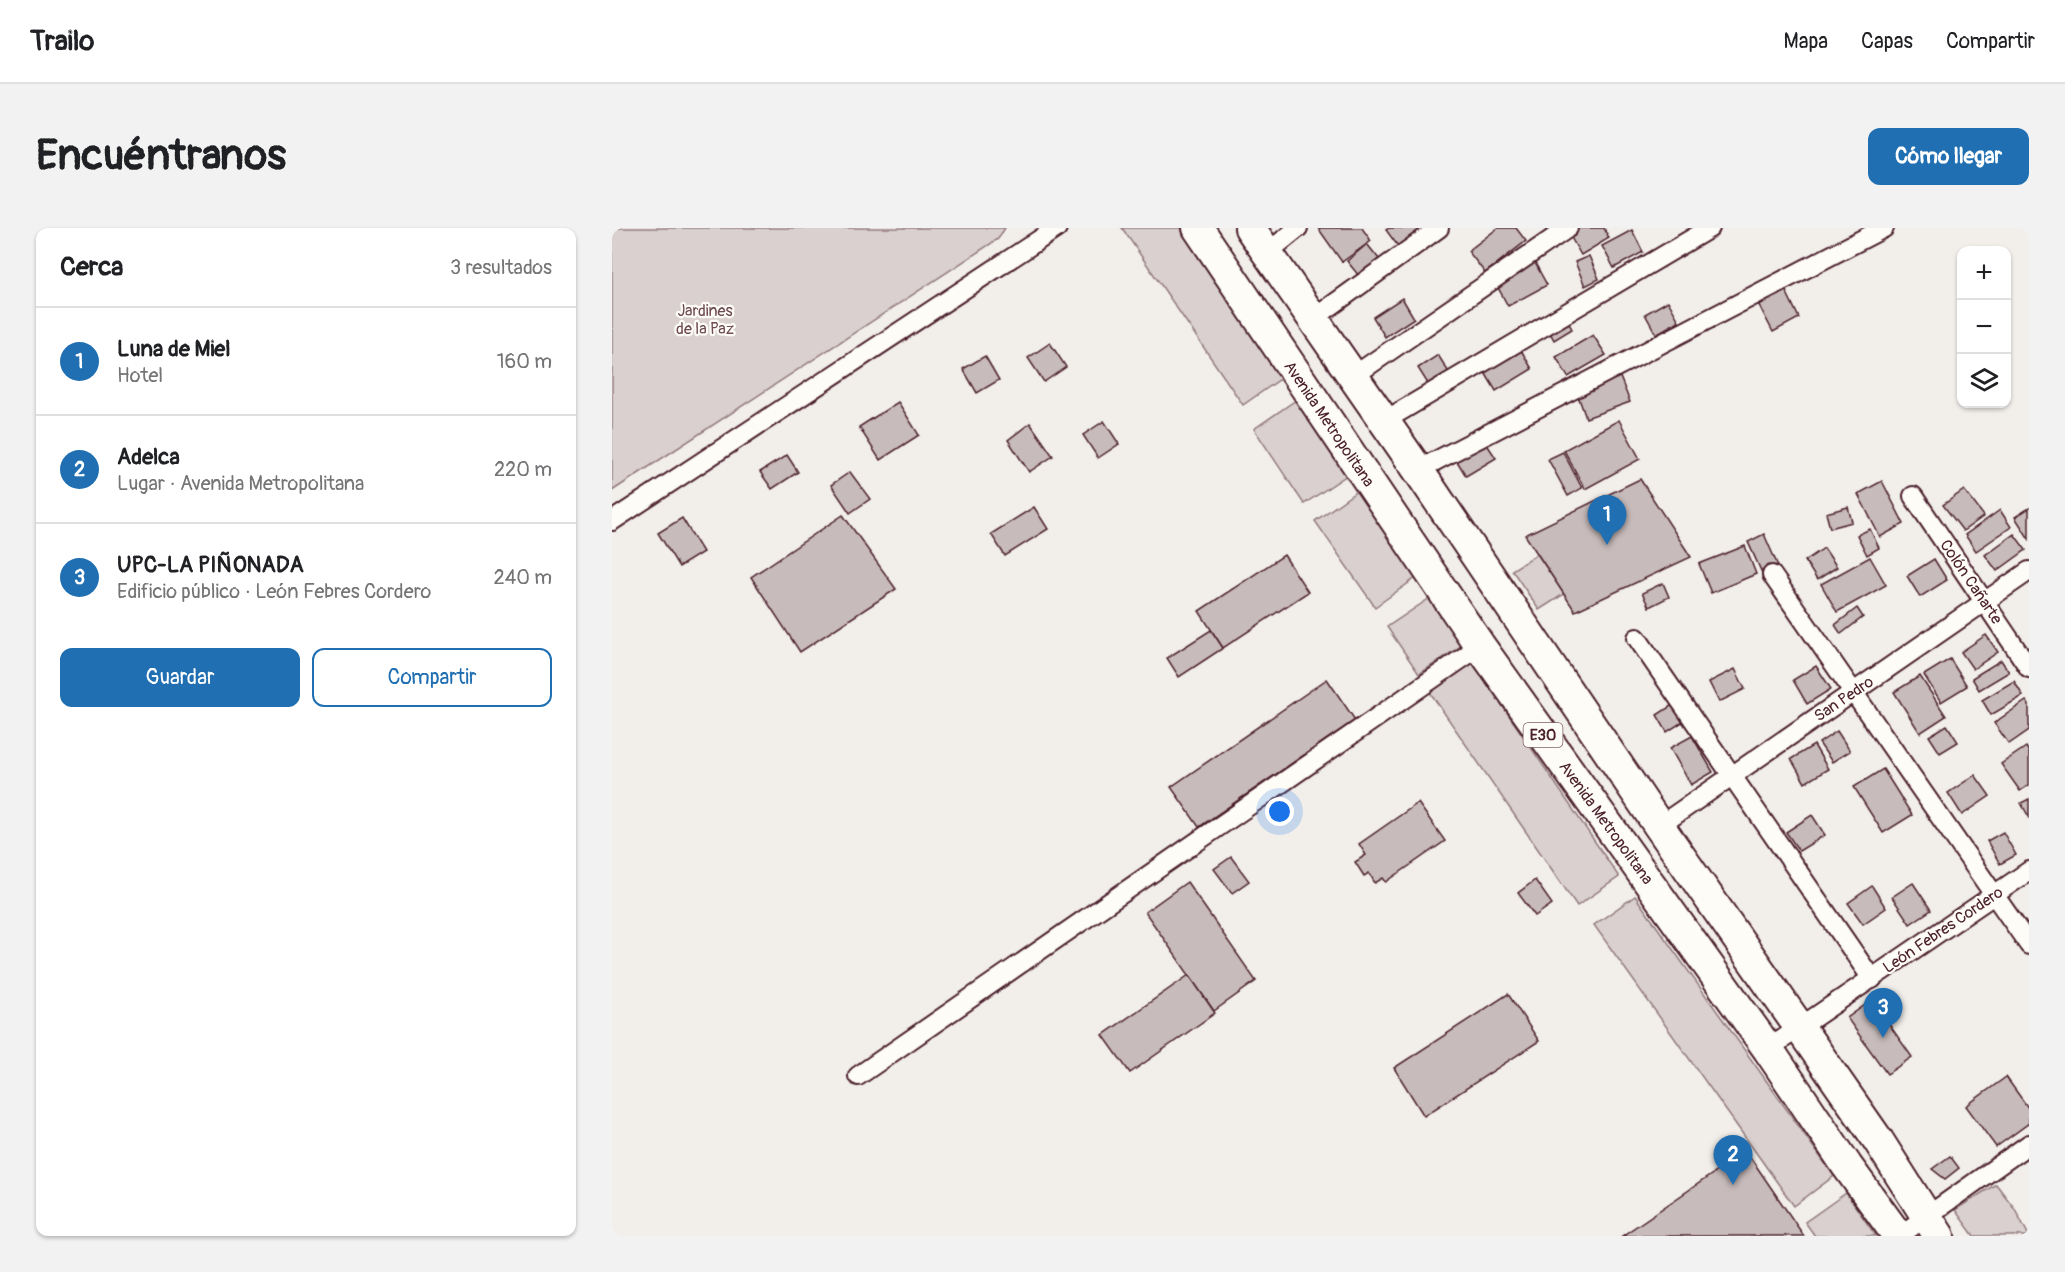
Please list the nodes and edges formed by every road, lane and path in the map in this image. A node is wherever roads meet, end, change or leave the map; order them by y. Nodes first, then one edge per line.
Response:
1 (1057, 228) edge
2 (1198, 228) edge
3 (1250, 228) edge
4 (1298, 228) edge
5 (1439, 228) edge
6 (1568, 228) edge
7 (1710, 228) edge
8 (1884, 228) edge
9 (1267, 253) junction
10 (1313, 319) junction
11 (1352, 377) junction
12 (1384, 421) junction
13 (1418, 470) junction
14 (1913, 496) dead end
15 (612, 521) edge
16 (2029, 571) edge
17 (1772, 575) dead end
18 (1985, 601) junction
19 (1637, 638) dead end
20 (1480, 646) junction
21 (2029, 668) edge
22 (1854, 693) junction
23 (1731, 776) junction
24 (1659, 826) junction
25 (2029, 871) edge
26 (1995, 895) junction
27 (2029, 945) edge
28 (1872, 979) junction
29 (1800, 1026) junction
30 (1768, 1049) junction
31 (858, 1076) dead end
32 (2029, 1144) edge
33 (1932, 1226) edge
34 (1899, 1236) edge

1 - 15 street
2 - 20 highway, Avenida Metropolitana / E30
3 - 9 highway, E30
4 - 9 street
5 - 10 street
6 - 11 street
7 - 12 street
8 - 13 street
9 - 10 highway, E30
10 - 11 highway, E30
11 - 12 highway, E30
12 - 13 highway, E30
13 - 24 highway, E30
14 - 18 street, Colón Cañarte
16 - 18 street, San Pedro
17 - 22 street
18 - 21 street, Colón Cañarte
18 - 22 street, San Pedro
19 - 23 street
20 - 30 highway, Avenida Metropolitana / E30
20 - 31 street
22 - 23 street, San Pedro
22 - 26 street
23 - 24 street, San Pedro
23 - 28 street
24 - 29 highway, E30
25 - 26 street, León Febres Cordero
26 - 27 street
26 - 28 street, León Febres Cordero
28 - 29 street, León Febres Cordero
29 - 30 street, León Febres Cordero
29 - 33 highway, E30
30 - 34 highway, Avenida Metropolitana / E30
32 - 33 street
33 - 34 street

